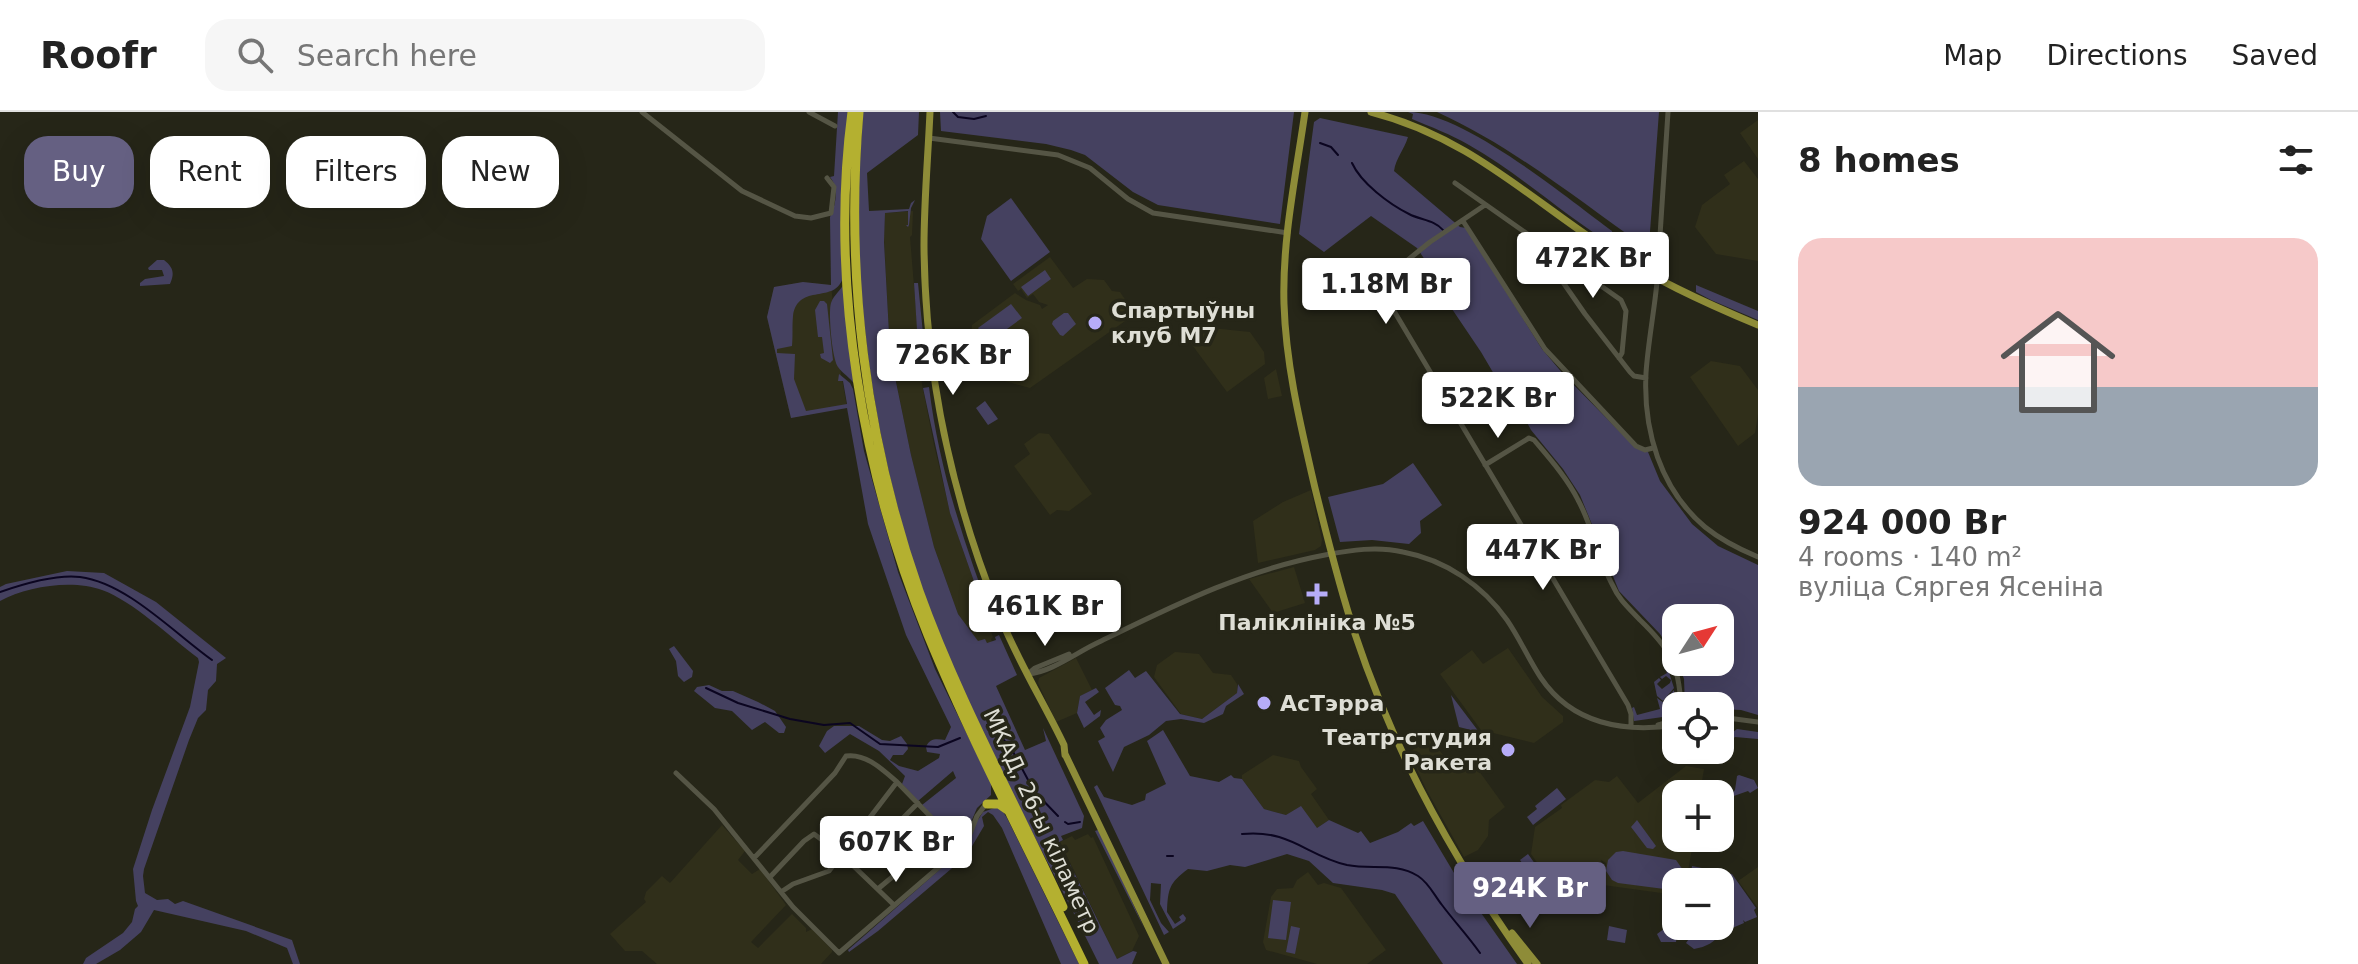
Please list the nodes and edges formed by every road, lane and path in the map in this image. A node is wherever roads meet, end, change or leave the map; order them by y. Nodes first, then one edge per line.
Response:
1 (642, 112) edge
2 (809, 112) edge
3 (852, 112) edge
4 (859, 112) edge
5 (930, 112) edge
6 (1305, 112) edge
7 (1371, 112) edge
8 (1668, 112) edge
9 (835, 126) dead end
10 (929, 138) junction
11 (851, 170) junction
12 (827, 178) dead end
13 (1455, 183) dead end
14 (1485, 205) junction
15 (1463, 221) junction
16 (1288, 233) junction
17 (1532, 238) junction
18 (1658, 251) junction
19 (1632, 264) junction
20 (1657, 279) junction
21 (1758, 325) edge
22 (1619, 358) junction
23 (1646, 378) junction
24 (1653, 448) junction
25 (1485, 465) junction
26 (1331, 554) junction
27 (1758, 557) edge
28 (1027, 674) junction
29 (1680, 692) edge
30 (959, 696) junction
31 (1734, 719) edge
32 (1758, 722) edge
33 (1662, 725) edge
34 (1631, 727) junction
35 (676, 773) dead end
36 (994, 777) junction
37 (897, 782) junction
38 (918, 803) junction
39 (987, 804) junction
40 (1012, 815) junction
41 (960, 847) junction
42 (841, 854) junction
43 (754, 858) junction
44 (770, 877) junction
45 (879, 888) junction
46 (781, 892) junction
47 (894, 905) junction
48 (1497, 916) junction
49 (1088, 962) edge
50 (1166, 964) edge
51 (1528, 964) edge
52 (1537, 964) edge

1 - 12 street
2 - 9 street
3 - 11 highway
4 - 11 highway
5 - 10 main road
6 - 16 main road
7 - 19 main road
8 - 18 street
10 - 16 street
10 - 28 main road
11 - 30 highway
13 - 14 street
14 - 15 street
14 - 17 street
15 - 24 street
15 - 25 street
16 - 26 main road
17 - 22 street
17 - 22 street
18 - 19 street
18 - 20 street
19 - 20 main road
20 - 21 main road
20 - 23 street
22 - 23 street
23 - 24 street
24 - 27 street
25 - 29 street
25 - 34 street
26 - 28 street
26 - 34 street
26 - 48 main road
28 - 50 main road
30 - 36 highway, МКАД, 26-ы кіламетр
30 - 49 highway, МКАД, 26-ы кіламетр
31 - 32 street
33 - 34 street
35 - 43 street
36 - 39 highway
36 - 40 highway, МКАД, 26-ы кіламетр
37 - 38 street
37 - 42 street
37 - 43 street
38 - 41 street
38 - 45 street
39 - 40 highway
39 - 41 street
40 - 49 highway, МКАД, 26-ы кіламетр
41 - 47 street
42 - 44 street
42 - 45 street
42 - 46 street
43 - 44 street
44 - 46 street
45 - 47 street
46 - 47 street
48 - 51 main road
48 - 52 main road

